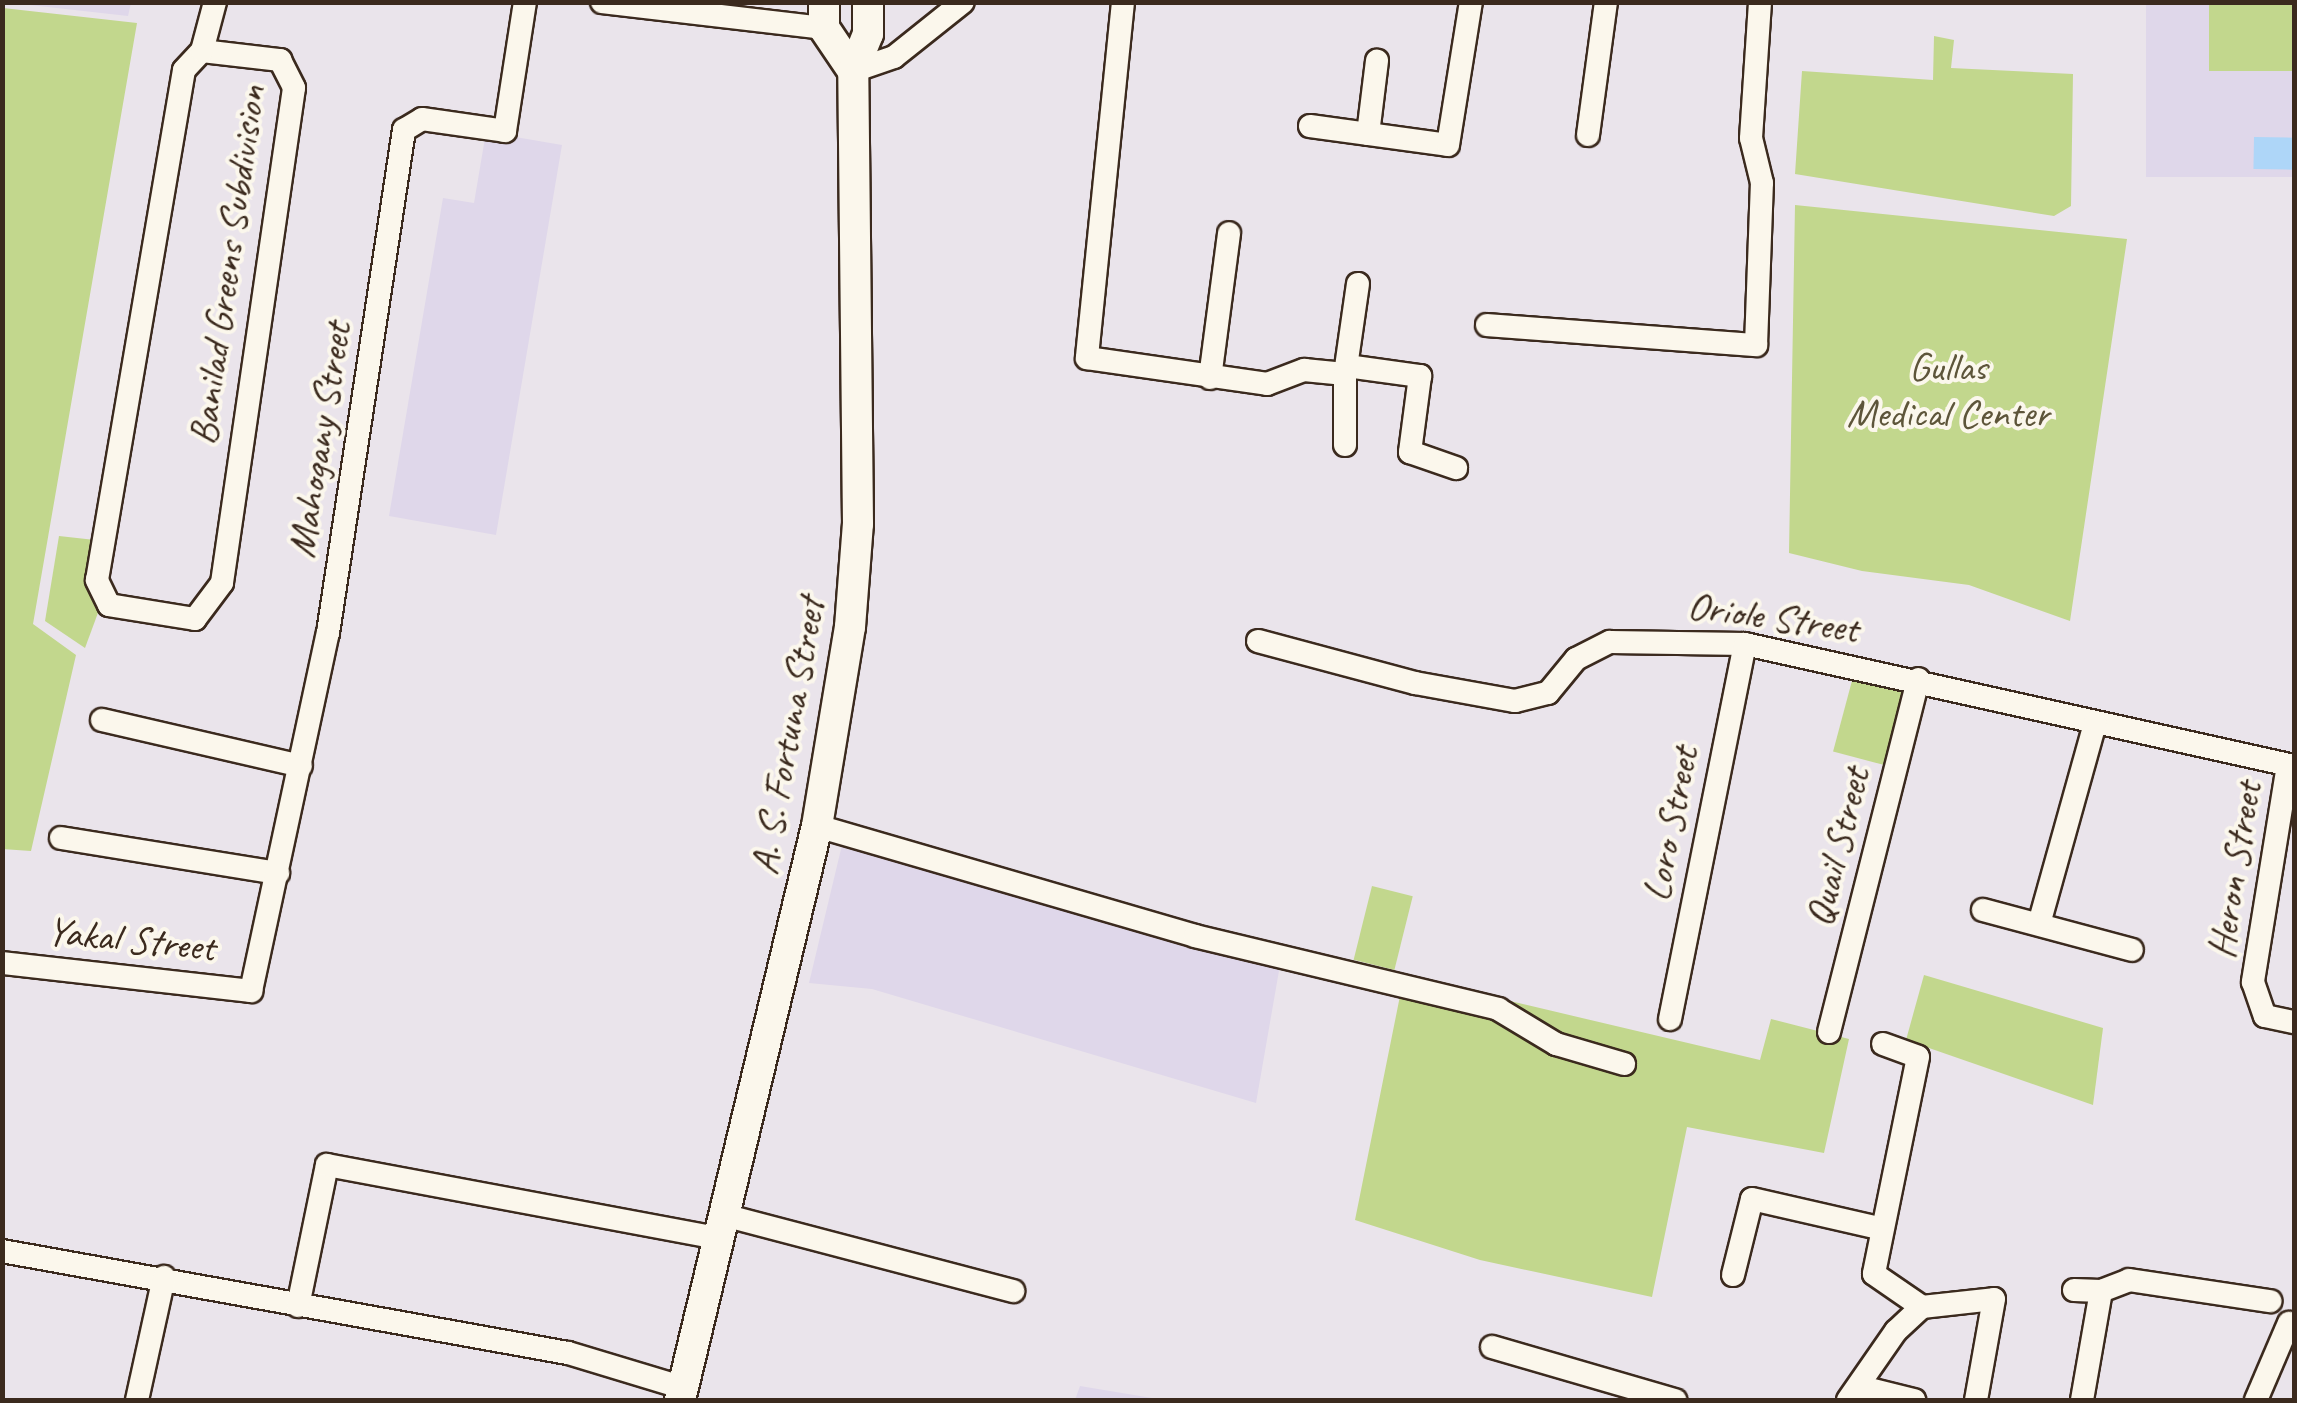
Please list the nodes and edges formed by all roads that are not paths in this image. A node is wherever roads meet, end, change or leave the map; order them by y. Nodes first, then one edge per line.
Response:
1 (215, 2) edge
2 (525, 2) edge
3 (868, 2) edge
4 (963, 2) edge
5 (1123, 2) edge
6 (1470, 2) edge
7 (1606, 2) edge
8 (1760, 2) edge
9 (616, 3) edge
10 (824, 16) edge
11 (202, 51) junction
12 (1377, 61) dead end
13 (853, 71) junction
14 (1310, 126) dead end
15 (1368, 134) junction
16 (1588, 135) dead end
17 (1229, 233) dead end
18 (1358, 284) dead end
19 (1488, 325) dead end
20 (1346, 370) junction
21 (1210, 378) junction
22 (1345, 445) dead end
23 (1456, 468) dead end
24 (1258, 641) dead end
25 (1744, 644) junction
26 (1918, 680) junction
27 (102, 720) dead end
28 (2095, 723) junction
29 (2291, 765) edge
30 (301, 766) junction
31 (817, 826) junction
32 (62, 838) dead end
33 (278, 873) junction
34 (1984, 910) dead end
35 (2040, 924) junction
36 (2132, 950) dead end
37 (2, 962) edge
38 (251, 991) joint
39 (1670, 1018) dead end
40 (2294, 1022) edge
41 (1829, 1032) dead end
42 (1882, 1044) dead end
43 (1624, 1064) dead end
44 (724, 1228) junction
45 (1879, 1228) junction
46 (2, 1251) edge
47 (1734, 1276) dead end
48 (164, 1277) junction
49 (2074, 1290) dead end
50 (1013, 1291) dead end
51 (2101, 1292) junction
52 (2270, 1300) dead end
53 (298, 1306) junction
54 (1922, 1307) junction
55 (2289, 1323) dead end
56 (1492, 1347) dead end
57 (682, 1394) edge
58 (1854, 1394) edge
59 (137, 1400) edge
60 (1675, 1400) edge
61 (1914, 1400) edge
62 (1976, 1400) edge
63 (2082, 1400) edge
64 (2256, 1400) edge

1 - 11 street
2 - 30 street, Mahogany Street
3 - 13 main road, A. S. Fortuna Street
4 - 13 street
5 - 21 street
6 - 15 street
7 - 16 street
8 - 19 street
9 - 10 street
10 - 13 main road
11 - 11 street, Banilad Greens Subdivision
12 - 15 street
13 - 31 main road, A. S. Fortuna Street
14 - 15 street
17 - 21 street
18 - 20 street
20 - 21 street
20 - 22 street
20 - 23 street
24 - 25 street, Oriole Street
25 - 26 street, Oriole Street
25 - 39 street, Loro Street
26 - 28 street, Oriole Street
26 - 41 street, Quail Street
27 - 30 street
28 - 29 street, Oriole Street
28 - 35 street
29 - 40 street, Heron Street
30 - 33 street, Mahogany Street
31 - 43 street
31 - 44 main road, A. S. Fortuna Street
32 - 33 street
33 - 38 street, Mahogany Street
34 - 35 street
35 - 36 street
37 - 38 street, Yakal Street
42 - 45 street
44 - 50 street
44 - 53 street
44 - 57 main road, A. S. Fortuna Street
45 - 47 street
45 - 54 street
46 - 48 street
48 - 53 street
48 - 59 street
49 - 51 street
51 - 52 street
51 - 63 street
53 - 57 street
54 - 58 street
54 - 62 street
55 - 64 street
56 - 60 street
58 - 61 street

